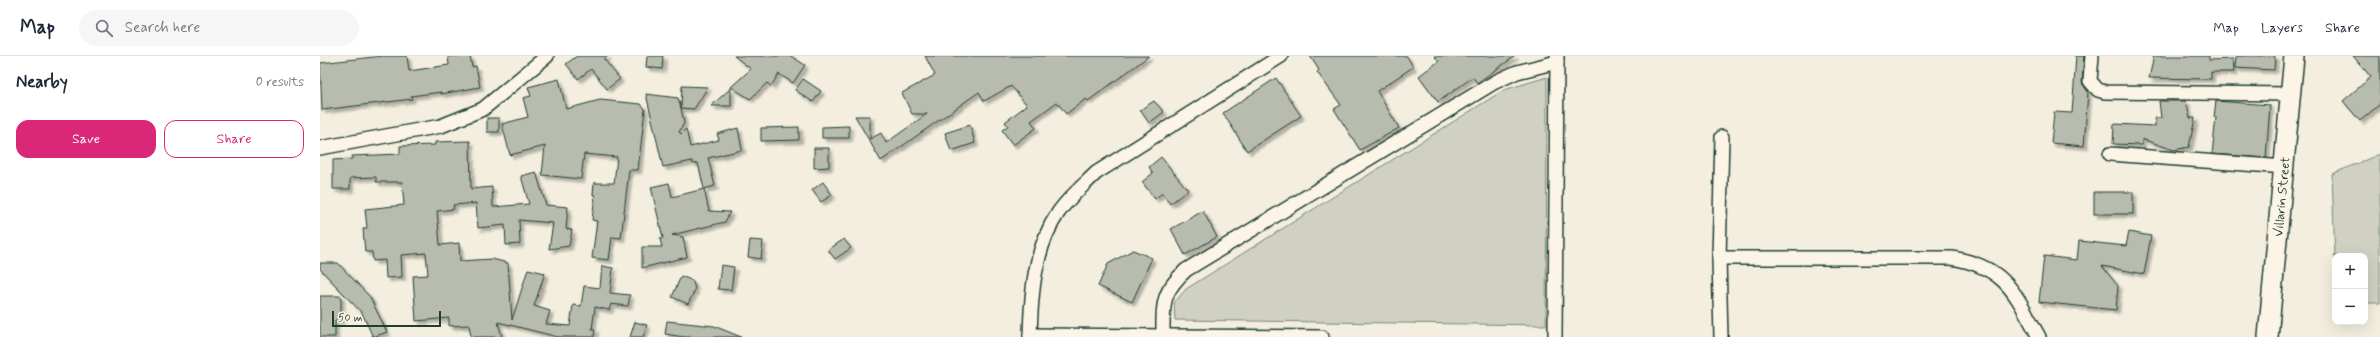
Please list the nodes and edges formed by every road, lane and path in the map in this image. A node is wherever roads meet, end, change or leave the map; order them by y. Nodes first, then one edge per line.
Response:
1 (547, 56) edge
2 (1281, 56) edge
3 (2092, 56) edge
4 (2294, 56) edge
5 (1557, 59) edge
6 (2290, 94) junction
7 (1722, 137) dead end
8 (320, 148) edge
9 (2110, 154) dead end
10 (2285, 167) junction
11 (1719, 258) junction
12 (1030, 336) edge
13 (1162, 337) edge
14 (1294, 337) edge
15 (1322, 337) edge
16 (1555, 337) edge
17 (1721, 337) edge
18 (2039, 337) edge
19 (2268, 337) edge

1 - 8 street
2 - 12 street
3 - 6 street
4 - 6 main road, Villarin Street
5 - 13 street
5 - 16 street
6 - 10 main road, Villarin Street
7 - 11 street
9 - 10 street
10 - 19 main road, Villarin Street
11 - 17 street
11 - 18 street
12 - 13 street
13 - 14 street
14 - 15 street

